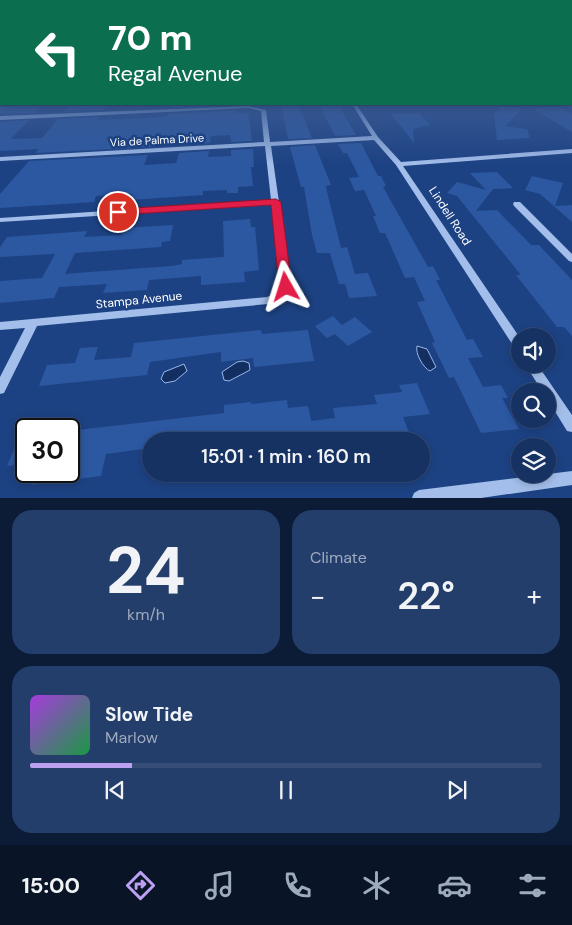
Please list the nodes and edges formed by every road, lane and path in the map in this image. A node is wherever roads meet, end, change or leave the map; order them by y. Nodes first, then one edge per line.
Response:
1 (264, 119) edge
2 (364, 119) edge
3 (376, 138) junction
4 (268, 144) junction
5 (572, 151) edge
6 (0, 159) edge
7 (400, 164) junction
8 (276, 202) junction
9 (517, 204) dead end
10 (0, 220) edge
11 (572, 259) edge
12 (33, 323) junction
13 (0, 326) edge
14 (511, 333) edge
15 (537, 373) edge
16 (0, 389) edge
17 (572, 426) edge
18 (572, 478) edge
19 (475, 494) edge
20 (419, 498) edge

1 - 4 street
2 - 3 street, Lindell Road
3 - 4 street, Via de Palma Drive
3 - 7 street, Lindell Road
4 - 6 street, Via de Palma Drive
4 - 8 street
5 - 7 street
7 - 14 street, Lindell Road
8 - 10 street
8 - 12 street, Stampa Avenue
9 - 11 street
12 - 13 street, Stampa Avenue
12 - 16 street
15 - 17 street
18 - 19 street
19 - 20 street

